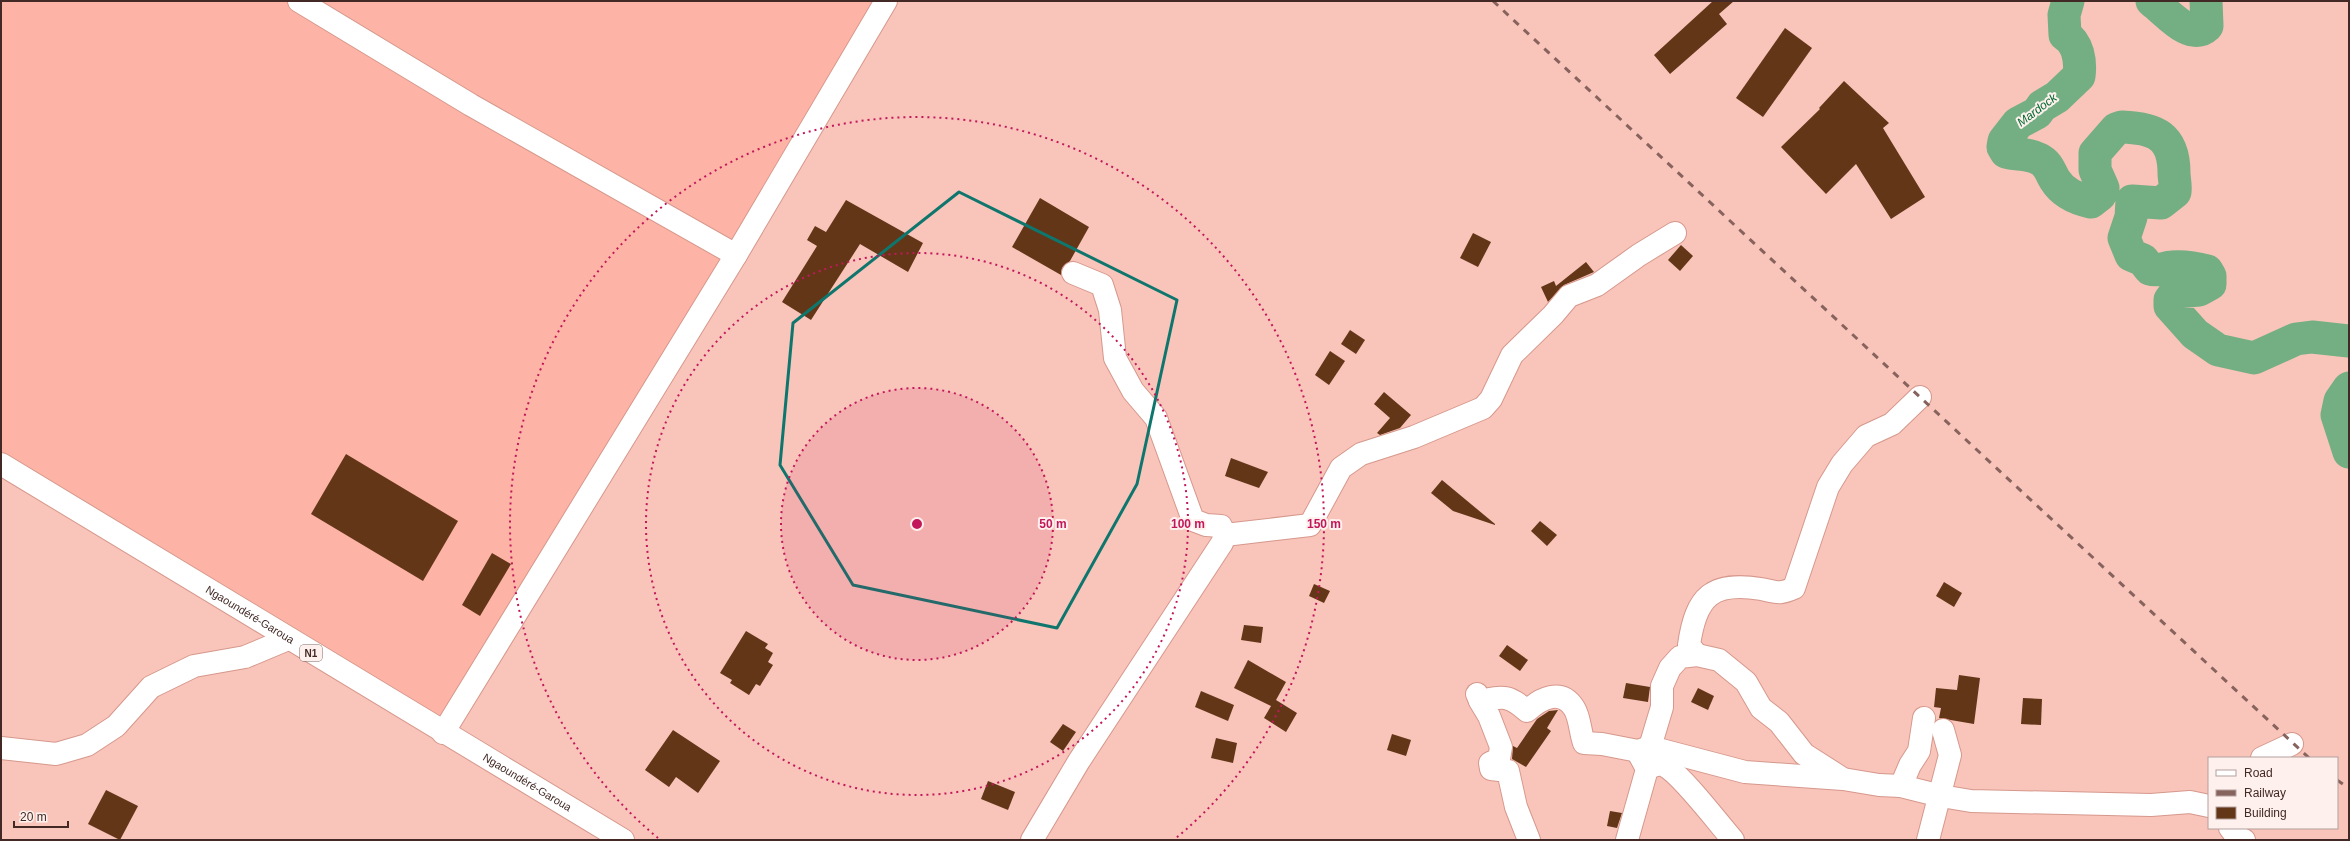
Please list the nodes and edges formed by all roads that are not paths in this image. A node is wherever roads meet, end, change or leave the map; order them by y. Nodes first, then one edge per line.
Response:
1 (300, 1) edge
2 (886, 1) edge
3 (1675, 233) dead end
4 (736, 255) junction
5 (1073, 273) dead end
6 (1920, 397) dead end
7 (1, 465) edge
8 (1225, 535) junction
9 (288, 639) junction
10 (1697, 655) junction
11 (1924, 718) dead end
12 (1943, 730) dead end
13 (443, 733) junction
14 (2292, 744) dead end
15 (1, 748) edge
16 (1645, 756) junction
17 (2264, 757) edge
18 (1843, 779) junction
19 (1901, 786) junction
20 (1941, 796) junction
21 (2208, 806) edge
22 (2231, 829) edge
23 (623, 840) edge
24 (1033, 840) edge
25 (1529, 840) edge
26 (1627, 840) edge
27 (1732, 840) edge
28 (1928, 840) edge
29 (2244, 840) edge

1 - 4 main road
2 - 4 main road
3 - 8 main road
4 - 13 main road
5 - 8 main road
6 - 10 main road
7 - 9 main road, Ngaoundéré-Garoua / N1
8 - 24 main road
9 - 13 main road, Ngaoundéré-Garoua / N1
9 - 15 main road
10 - 16 main road
10 - 18 main road
11 - 19 main road
12 - 20 main road
13 - 23 main road, Ngaoundéré-Garoua / N1
14 - 17 main road
16 - 18 main road
16 - 25 main road
16 - 26 main road
16 - 27 main road
18 - 19 main road
19 - 20 main road
20 - 21 main road
20 - 28 main road
22 - 29 main road

